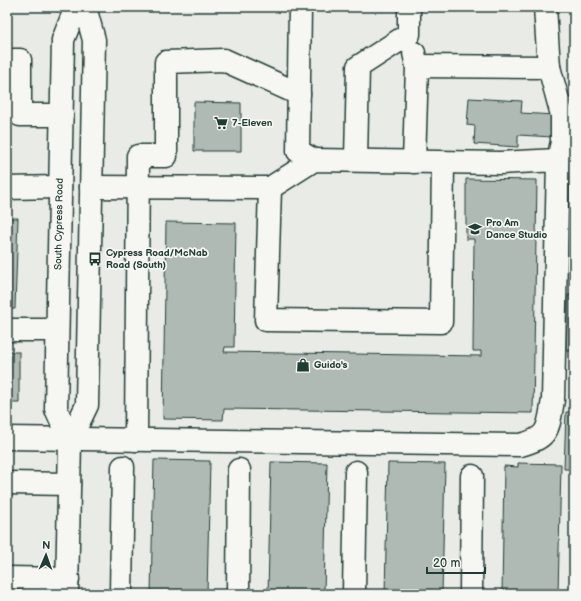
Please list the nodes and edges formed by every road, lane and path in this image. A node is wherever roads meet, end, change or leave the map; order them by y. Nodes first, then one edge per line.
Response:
1 (76, 7) edge
2 (85, 7) edge
3 (300, 7) edge
4 (409, 7) edge
5 (545, 7) edge
6 (409, 34) junction
7 (7, 60) edge
8 (417, 66) junction
9 (549, 67) junction
10 (299, 94) junction
11 (14, 99) edge
12 (62, 115) junction
13 (314, 160) junction
14 (356, 160) junction
15 (558, 160) junction
16 (414, 162) junction
17 (443, 162) junction
18 (60, 187) junction
19 (91, 187) junction
20 (7, 188) edge
21 (138, 188) junction
22 (270, 188) junction
23 (7, 330) edge
24 (57, 330) junction
25 (7, 438) edge
26 (70, 440) junction
27 (136, 440) junction
28 (123, 467) dead end
29 (239, 470) dead end
30 (356, 472) dead end
31 (472, 476) dead end
32 (7, 483) edge
33 (69, 484) junction
34 (7, 578) edge
35 (68, 586) edge
36 (121, 594) edge
37 (238, 594) edge
38 (354, 594) edge
39 (471, 594) edge

1 - 12 street, South Cypress Road
2 - 19 street, South Cypress Road
3 - 10 street
4 - 6 street
5 - 9 street
6 - 8 street
6 - 14 street
7 - 11 street
8 - 9 street
8 - 16 street
9 - 15 street
10 - 13 street
10 - 21 street
11 - 12 street
12 - 18 street, South Cypress Road
13 - 14 street
13 - 22 street
14 - 16 street
15 - 17 street
15 - 27 street
16 - 17 street
17 - 22 street
18 - 20 street
18 - 24 street, South Cypress Road
19 - 21 street
19 - 26 street, South Cypress Road
21 - 22 street
21 - 27 street
23 - 24 street
24 - 26 street, South Cypress Road
25 - 26 street
26 - 27 street
26 - 33 street, South Cypress Road
28 - 36 street
29 - 37 street
30 - 38 street
31 - 39 street
32 - 33 street
33 - 35 street, South Cypress Road
34 - 35 street

